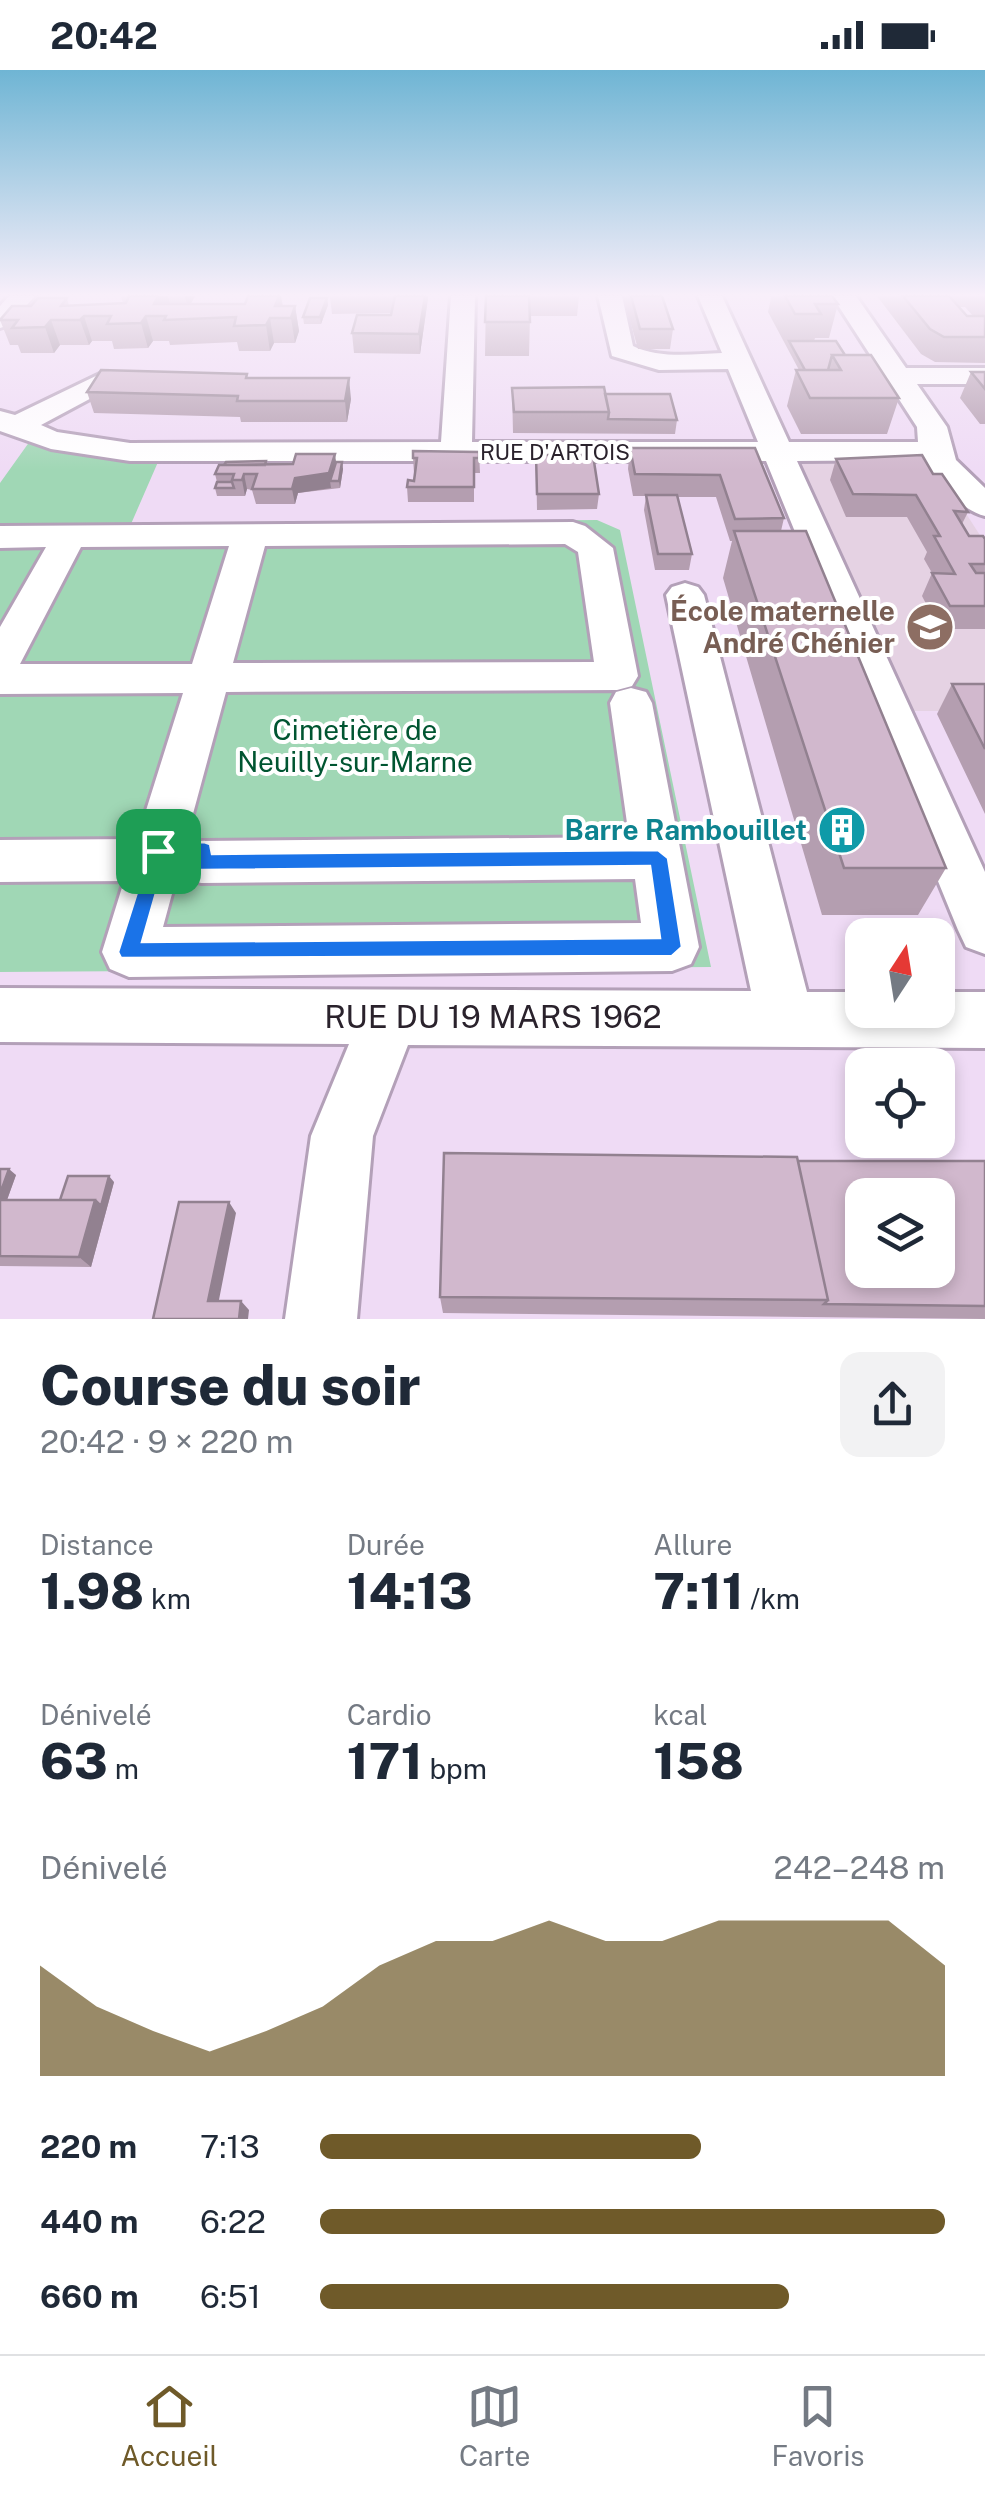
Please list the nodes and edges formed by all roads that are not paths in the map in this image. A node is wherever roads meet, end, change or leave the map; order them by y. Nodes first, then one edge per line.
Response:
1 (460, 354) edge
2 (626, 354) edge
3 (733, 354) edge
4 (886, 354) edge
5 (736, 361) junction
6 (901, 376) junction
7 (985, 376) edge
8 (102, 381) edge
9 (7, 423) edge
10 (778, 450) junction
11 (935, 451) junction
12 (456, 452) junction
13 (985, 506) edge
14 (250, 536) junction
15 (0, 537) edge
16 (69, 537) junction
17 (685, 594) dead end
18 (0, 663) edge
19 (0, 679) edge
20 (208, 679) junction
21 (631, 703) dead end
22 (658, 858) junction
23 (0, 861) edge
24 (167, 861) junction
25 (985, 930) edge
26 (0, 1015) edge
27 (390, 1016) junction
28 (786, 1016) junction
29 (985, 1020) edge
30 (322, 1319) edge

1 - 12 street
2 - 5 street
3 - 5 street
4 - 6 street
5 - 10 street
6 - 7 street
6 - 11 street
8 - 9 street
9 - 12 street, RUE D'ARTOIS
10 - 11 street, RUE D'ARTOIS
10 - 12 street, RUE D'ARTOIS
10 - 25 street
11 - 13 street
14 - 16 street
14 - 20 street
14 - 20 street
15 - 16 street
16 - 18 street
17 - 28 street
19 - 20 street
20 - 24 street
21 - 22 street
22 - 24 street
22 - 24 street
23 - 24 street
26 - 27 street, RUE DU 19 MARS 1962
27 - 28 street, RUE DU 19 MARS 1962
27 - 30 street
28 - 29 street, RUE DU 19 MARS 1962

